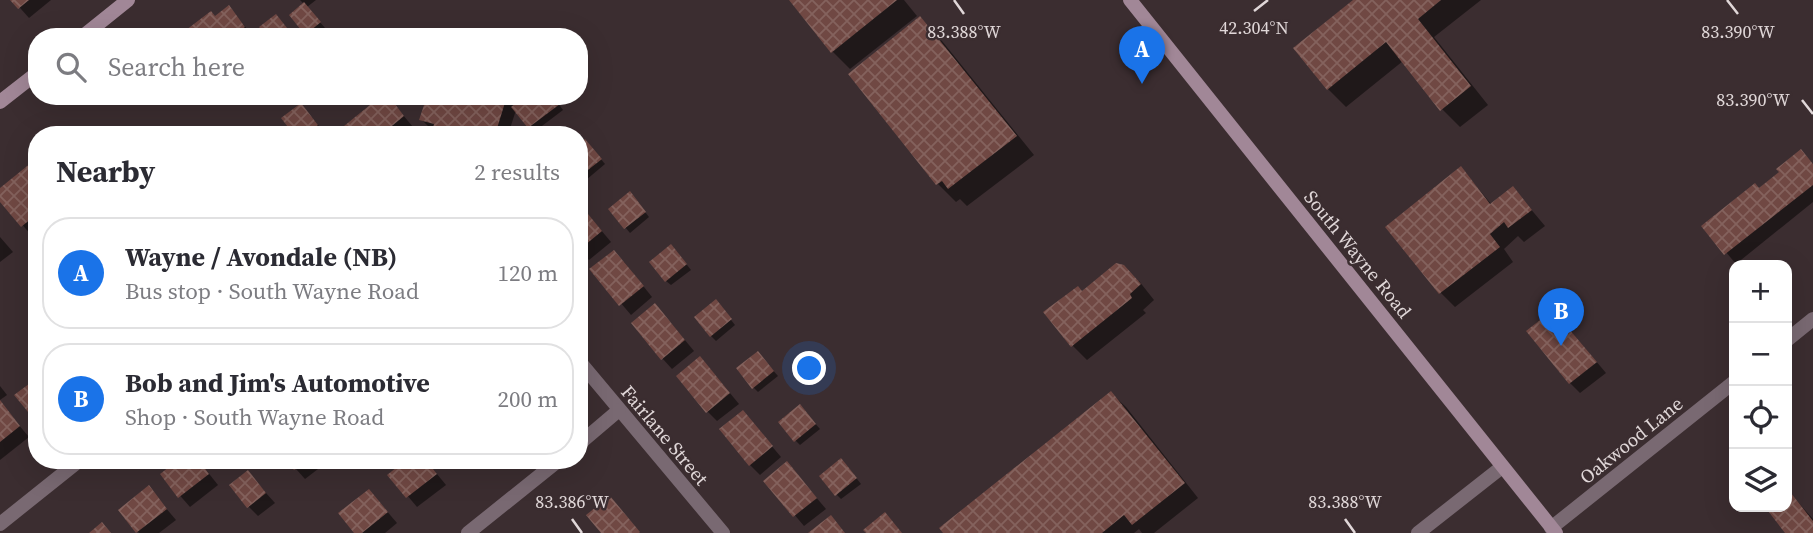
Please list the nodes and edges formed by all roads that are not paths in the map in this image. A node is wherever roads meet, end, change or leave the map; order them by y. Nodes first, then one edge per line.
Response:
1 (128, 0) edge
2 (1130, 0) edge
3 (93, 28) edge
4 (28, 80) edge
5 (0, 102) edge
6 (1813, 319) edge
7 (1792, 336) edge
8 (588, 371) edge
9 (1729, 386) edge
10 (619, 410) junction
11 (588, 436) edge
12 (1502, 467) junction
13 (69, 469) edge
14 (548, 469) edge
15 (0, 524) edge
16 (1553, 530) edge
17 (468, 533) edge
18 (723, 533) edge
19 (1418, 533) edge

1 - 3 main road
2 - 12 main road, South Wayne Road
4 - 5 main road
6 - 7 street
8 - 10 street, Fairlane Street
9 - 16 street, Oakwood Lane
10 - 11 street
10 - 18 street, Fairlane Street
12 - 16 main road, South Wayne Road
12 - 19 street
13 - 15 street
14 - 17 street

